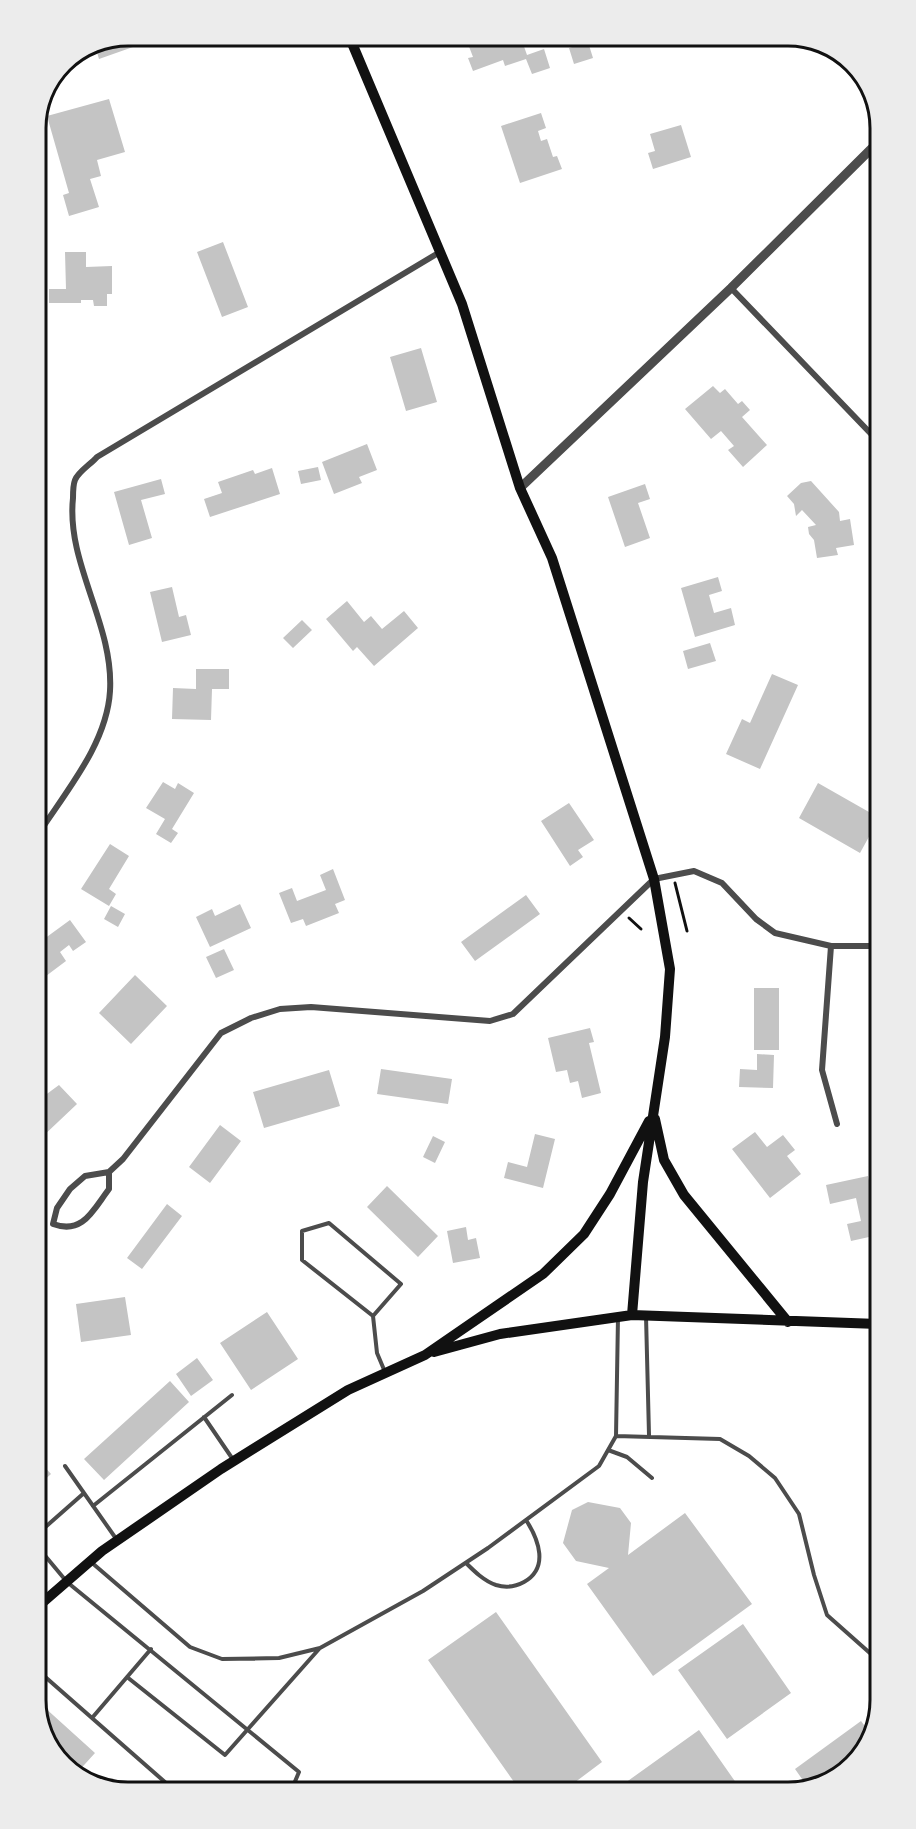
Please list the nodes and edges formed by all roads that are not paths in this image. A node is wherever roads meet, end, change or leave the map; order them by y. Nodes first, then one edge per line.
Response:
1 (354, 47) edge
2 (870, 150) edge
3 (440, 252) junction
4 (731, 288) junction
5 (870, 434) edge
6 (520, 488) junction
7 (47, 820) edge
8 (654, 879) junction
9 (831, 946) junction
10 (870, 946) edge
11 (654, 1112) junction
12 (837, 1124) dead end
13 (109, 1172) junction
14 (632, 1315) junction
15 (373, 1316) junction
16 (618, 1316) junction
17 (646, 1316) junction
18 (788, 1322) junction
19 (870, 1324) edge
20 (425, 1355) junction
21 (385, 1373) junction
22 (232, 1395) dead end
23 (204, 1417) junction
24 (649, 1435) junction
25 (616, 1436) junction
26 (608, 1450) junction
27 (234, 1461) junction
28 (65, 1466) dead end
29 (652, 1478) dead end
30 (84, 1493) junction
31 (93, 1506) junction
32 (526, 1520) junction
33 (47, 1526) edge
34 (117, 1540) junction
35 (47, 1558) edge
36 (90, 1561) junction
37 (466, 1563) junction
38 (67, 1582) junction
39 (47, 1599) edge
40 (320, 1648) junction
41 (151, 1649) junction
42 (870, 1653) edge
43 (127, 1677) junction
44 (47, 1679) edge
45 (92, 1718) junction
46 (249, 1728) junction
47 (165, 1782) edge
48 (295, 1782) edge

1 - 3 main road
2 - 4 street
3 - 6 main road
3 - 7 street
4 - 5 street
4 - 6 street
6 - 8 main road
8 - 9 street
8 - 11 main road
8 - 13 street
9 - 10 street
9 - 12 street
11 - 14 main road
11 - 18 main road
11 - 20 main road
13 - 13 street
14 - 16 main road
14 - 17 main road
15 - 15 lane
15 - 21 lane
16 - 20 main road
16 - 25 lane
17 - 18 main road
17 - 24 lane
18 - 19 main road
20 - 21 main road
21 - 27 main road
22 - 23 lane
23 - 27 lane
23 - 31 lane
24 - 25 lane
24 - 42 lane
25 - 26 lane
26 - 29 lane
26 - 32 lane
27 - 34 main road
28 - 30 lane
30 - 31 lane
30 - 33 lane
31 - 34 lane
32 - 37 lane
32 - 37 lane
34 - 36 main road
35 - 38 lane
36 - 38 main road
36 - 40 lane
37 - 40 lane
38 - 39 main road
38 - 41 lane
40 - 46 lane
41 - 43 lane
41 - 46 lane
43 - 45 lane
43 - 46 lane
44 - 45 lane
45 - 47 lane
46 - 48 lane

